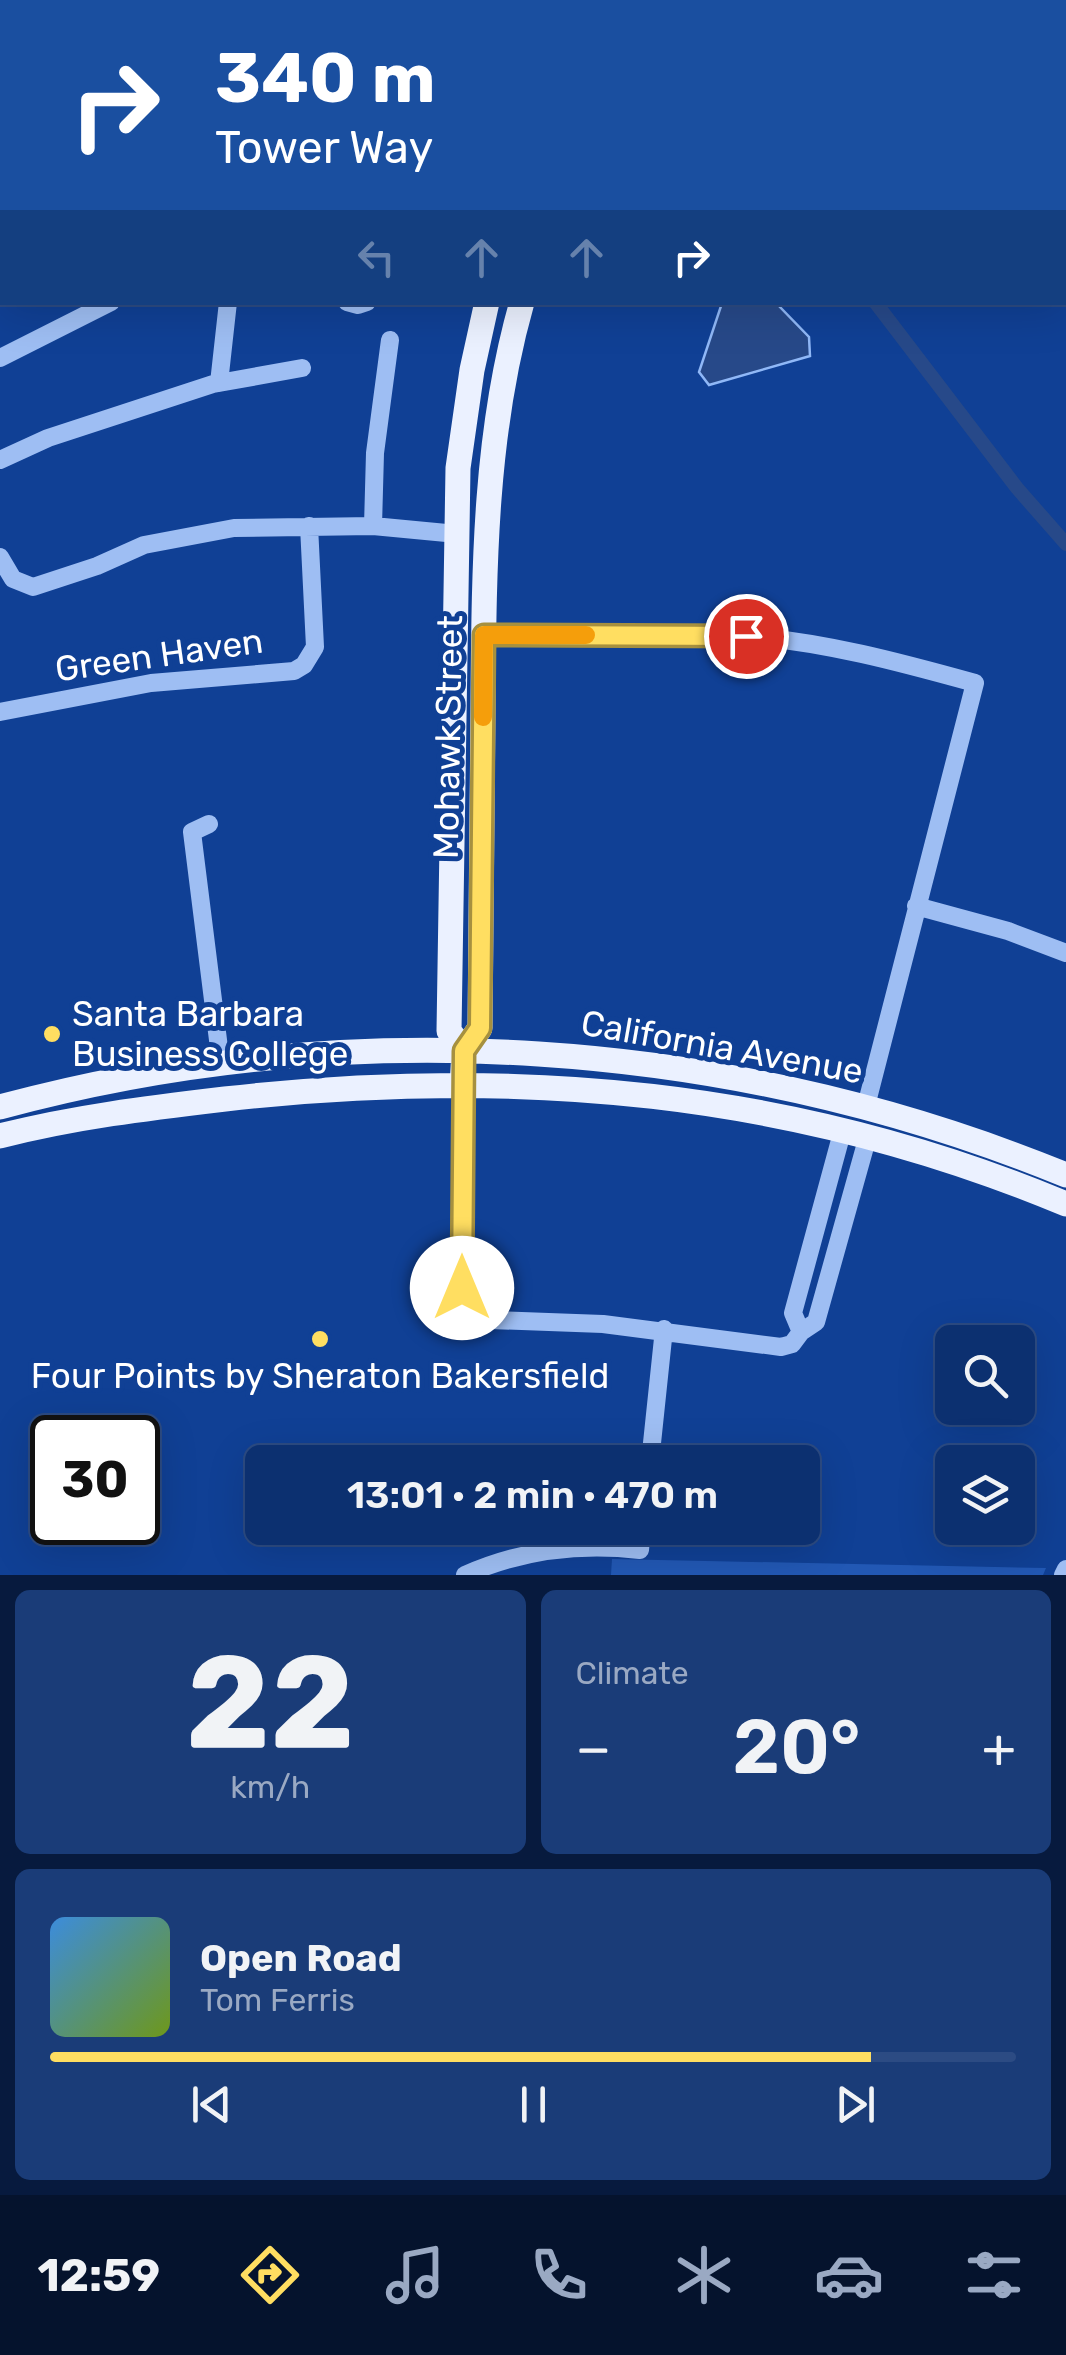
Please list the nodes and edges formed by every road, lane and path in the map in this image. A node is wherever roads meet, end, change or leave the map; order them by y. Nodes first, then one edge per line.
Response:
1 (105, 305) edge
2 (228, 305) edge
3 (487, 305) edge
4 (511, 305) edge
5 (521, 305) edge
6 (513, 333) junction
7 (390, 340) dead end
8 (0, 358) edge
9 (302, 368) dead end
10 (219, 383) junction
11 (0, 460) edge
12 (310, 526) junction
13 (373, 526) junction
14 (457, 534) junction
15 (0, 558) edge
16 (456, 579) junction
17 (455, 635) junction
18 (484, 635) junction
19 (0, 712) edge
20 (483, 712) junction
21 (209, 824) dead end
22 (916, 906) junction
23 (1066, 954) edge
24 (464, 1051) junction
25 (221, 1064) junction
26 (462, 1087) junction
27 (866, 1106) junction
28 (0, 1107) edge
29 (128, 1110) junction
30 (855, 1133) junction
31 (0, 1136) edge
32 (1066, 1174) edge
33 (1066, 1204) edge
34 (664, 1329) junction
35 (796, 1338) junction
36 (652, 1445) edge
37 (640, 1545) edge
38 (465, 1575) edge

1 - 8 street
2 - 10 street
3 - 14 main road, Mohawk Street
4 - 6 main road
5 - 6 main road, Mohawk Street
6 - 18 main road, Mohawk Street
7 - 13 street
9 - 10 street
10 - 11 street
12 - 13 street
12 - 15 street
12 - 19 street, Green Haven
13 - 14 street
14 - 16 main road, Mohawk Street
16 - 17 main road, Mohawk Street
16 - 18 main road
17 - 20 main road
17 - 24 main road, Mohawk Street
18 - 20 main road, Mohawk Street
18 - 22 street
20 - 24 main road, Mohawk Street
21 - 25 street
22 - 23 street
22 - 27 street
24 - 25 main road, California Avenue
24 - 26 main road, Mohawk Street
24 - 27 main road, California Avenue
25 - 28 main road, California Avenue
25 - 29 main road
26 - 29 main road, California Avenue
26 - 30 main road, California Avenue
26 - 34 street, Mohawk Street
27 - 32 main road, California Avenue
29 - 31 main road, California Avenue
30 - 33 main road, California Avenue
30 - 35 street
30 - 35 street
34 - 35 street
34 - 36 street
37 - 38 street

